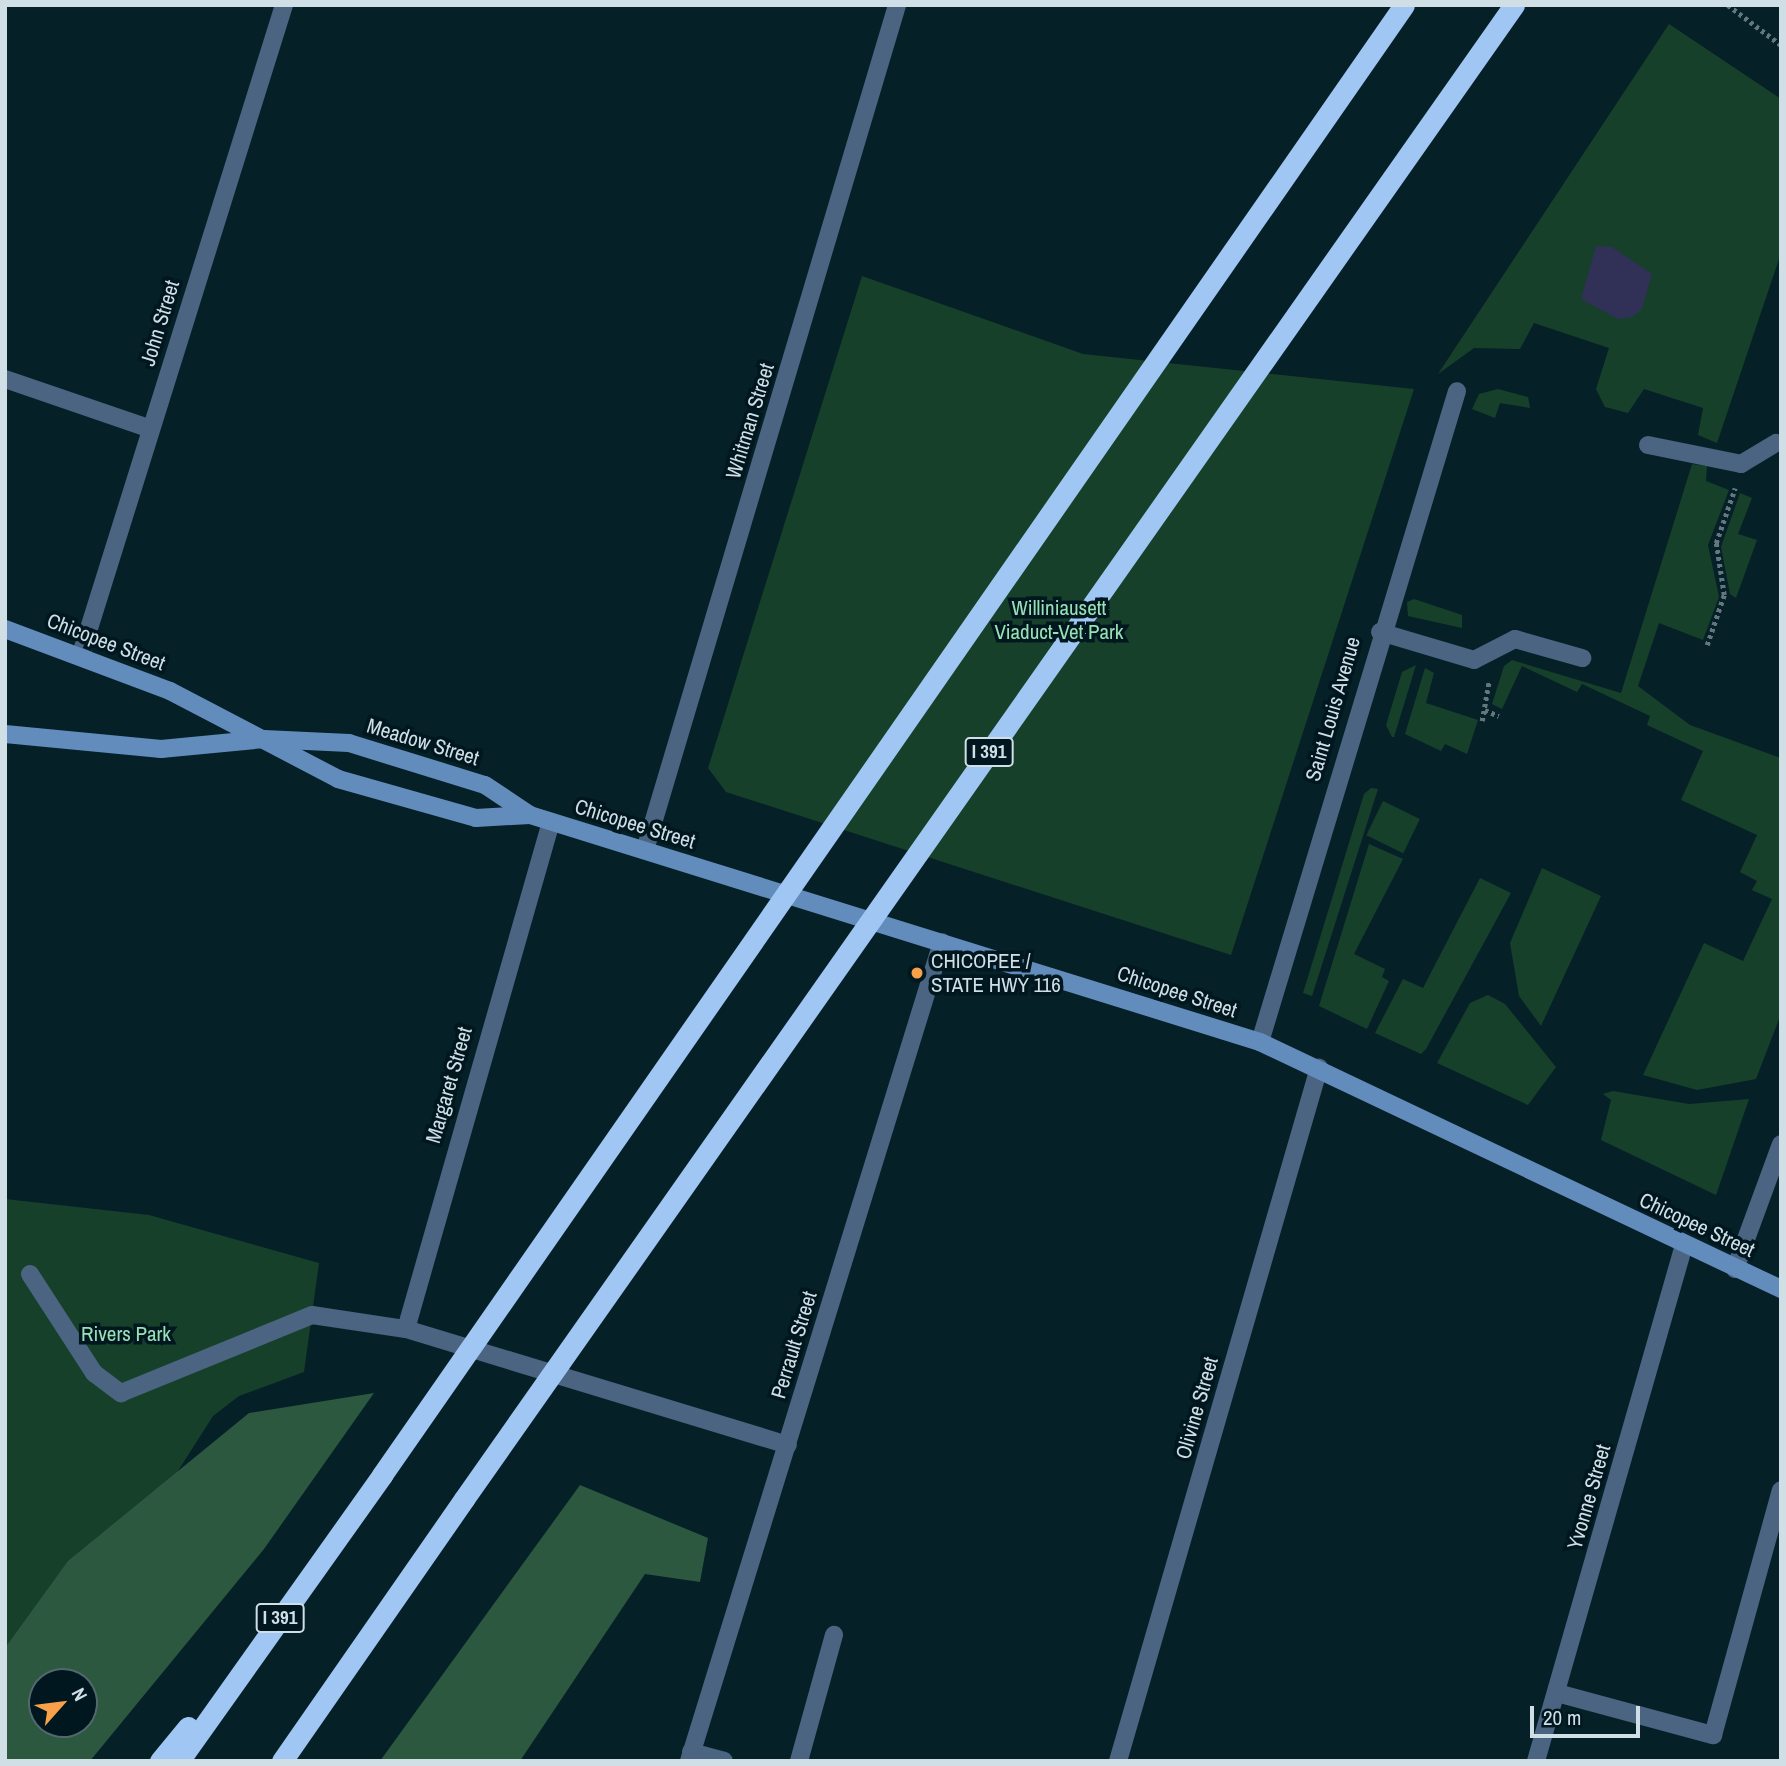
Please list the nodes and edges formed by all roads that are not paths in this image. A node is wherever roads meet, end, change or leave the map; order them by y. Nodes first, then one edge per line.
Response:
1 (284, 5) edge
2 (897, 5) edge
3 (1404, 5) edge
4 (1514, 5) edge
5 (5, 379) edge
6 (1457, 391) dead end
7 (151, 429) junction
8 (1776, 443) dead end
9 (1648, 445) dead end
10 (5, 629) edge
11 (1380, 632) junction
12 (81, 654) junction
13 (1582, 659) dead end
14 (5, 734) edge
15 (264, 739) junction
16 (530, 816) junction
17 (551, 822) junction
18 (645, 850) junction
19 (942, 942) junction
20 (1260, 1042) junction
21 (1319, 1068) junction
22 (1781, 1144) edge
23 (1684, 1245) junction
24 (1735, 1269) junction
25 (30, 1274) dead end
26 (1781, 1289) edge
27 (405, 1329) junction
28 (788, 1445) junction
29 (1781, 1490) edge
30 (300, 1590) junction
31 (834, 1635) dead end
32 (1557, 1693) junction
33 (690, 1756) edge
34 (160, 1761) edge
35 (179, 1761) edge
36 (282, 1761) edge
37 (724, 1761) edge
38 (799, 1761) edge
39 (1118, 1761) edge
40 (1536, 1761) edge

1 - 7 street, John Street
2 - 18 street, Whitman Street
3 - 30 highway, I 391, bridge
4 - 36 highway, I 391, bridge
5 - 7 street
6 - 11 street, Saint Louis Avenue
7 - 12 street, John Street
8 - 9 street
10 - 12 main road, Chicopee Street
11 - 13 street
11 - 20 street, Saint Louis Avenue
12 - 15 main road, Chicopee Street
14 - 15 main road, Meadow Street
15 - 16 main road
15 - 16 main road, Meadow Street
16 - 17 main road, Chicopee Street
17 - 18 main road, Chicopee Street
17 - 27 street, Margaret Street
18 - 19 main road, Chicopee Street
19 - 20 main road, Chicopee Street
19 - 28 street, Perrault Street
20 - 21 main road, Chicopee Street
21 - 23 main road, Chicopee Street
21 - 39 street, Olivine Street
22 - 24 street
23 - 24 main road, Chicopee Street
23 - 32 street, Yvonne Street
24 - 26 main road, Chicopee Street
25 - 27 street
27 - 28 street
28 - 33 street, Perrault Street
29 - 32 street
30 - 34 highway
30 - 35 highway, I 391
31 - 38 street
32 - 40 street, Yvonne Street
33 - 37 street

